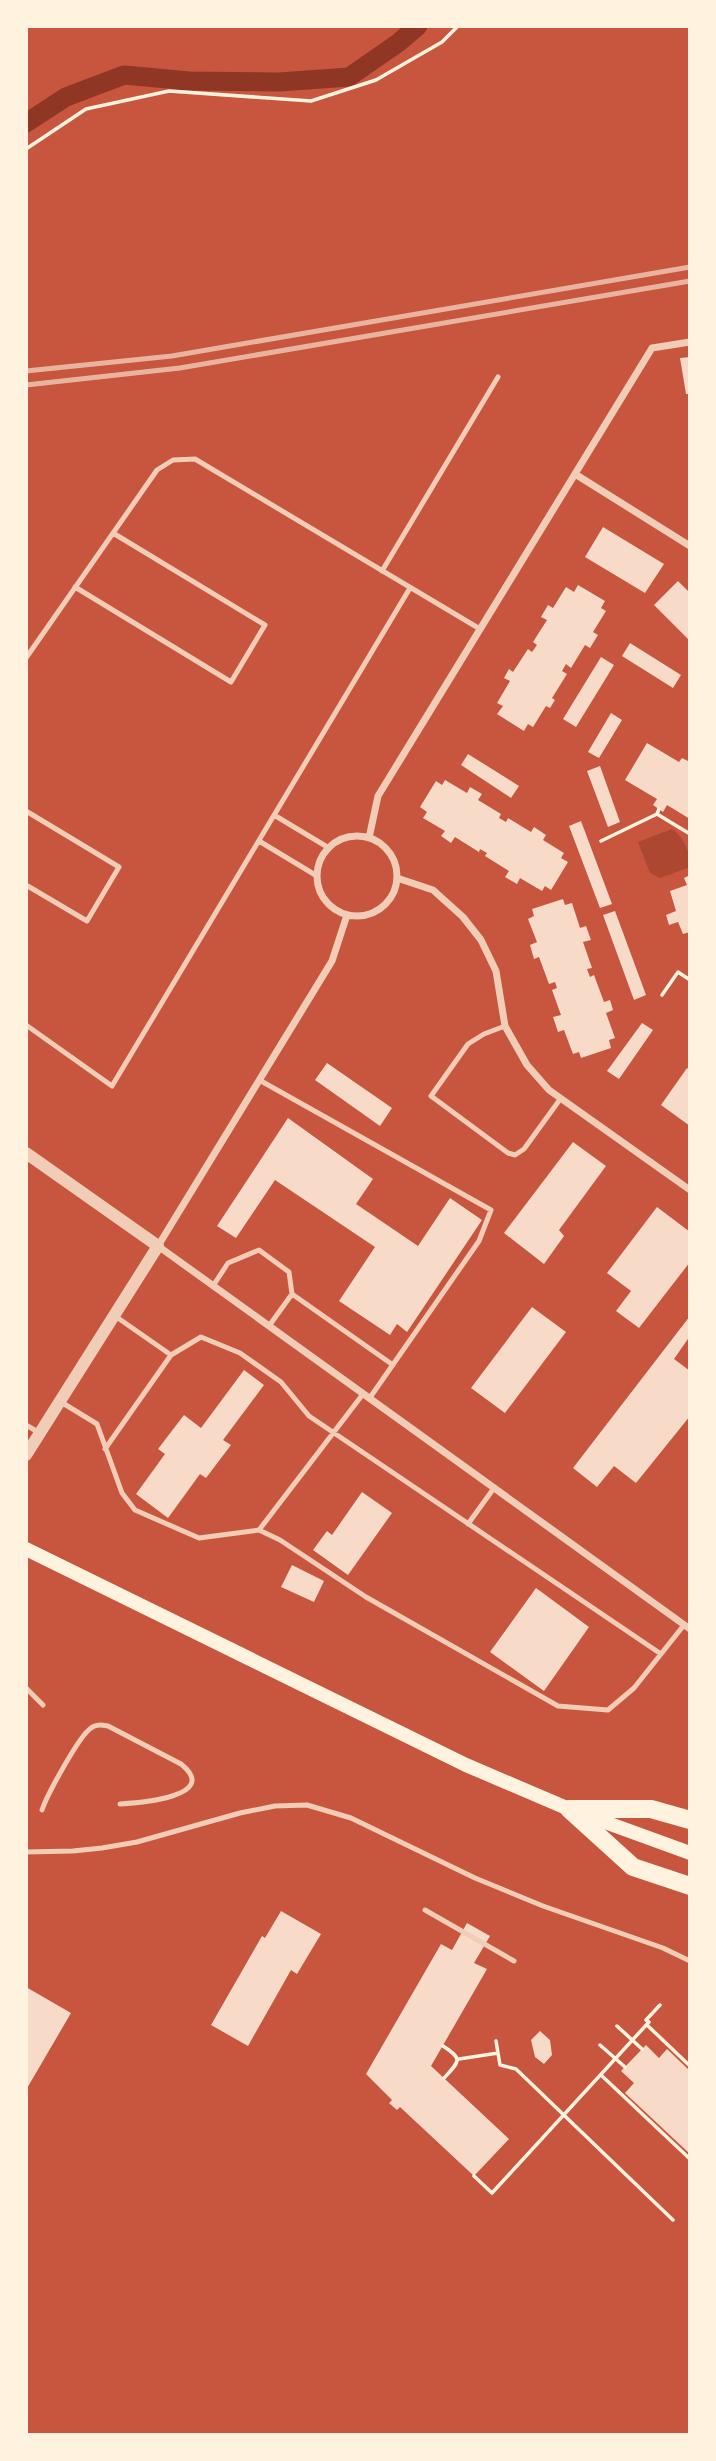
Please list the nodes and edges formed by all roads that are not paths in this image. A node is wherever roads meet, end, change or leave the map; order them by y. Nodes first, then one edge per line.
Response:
1 (690, 341) edge
2 (498, 377) dead end
3 (575, 474) junction
4 (113, 533) junction
5 (690, 546) edge
6 (382, 571) junction
7 (75, 587) junction
8 (410, 587) junction
9 (480, 629) junction
10 (26, 658) edge
11 (26, 811) edge
12 (274, 814) junction
13 (369, 838) junction
14 (259, 841) junction
15 (329, 848) junction
16 (317, 876) junction
17 (397, 878) junction
18 (26, 885) edge
19 (347, 915) junction
20 (26, 1025) edge
21 (505, 1026) junction
22 (261, 1081) junction
23 (561, 1098) junction
24 (26, 1153) edge
25 (690, 1190) edge
26 (158, 1246) junction
27 (213, 1286) junction
28 (292, 1294) junction
29 (114, 1316) junction
30 (269, 1326) junction
31 (171, 1355) junction
32 (393, 1365) junction
33 (366, 1396) junction
34 (61, 1402) junction
35 (26, 1425) edge
36 (334, 1433) junction
37 (41, 1434) junction
38 (105, 1449) junction
39 (26, 1455) edge
40 (494, 1488) junction
41 (468, 1524) junction
42 (259, 1530) junction
43 (26, 1549) edge
44 (687, 1627) edge
45 (661, 1654) junction
46 (26, 1688) edge
47 (43, 1704) dead end
48 (120, 1804) dead end
49 (569, 1809) junction
50 (42, 1810) dead end
51 (690, 1820) edge
52 (26, 1852) edge
53 (690, 1853) edge
54 (690, 1886) edge
55 (425, 1910) dead end
56 (514, 1961) dead end
57 (690, 1961) edge

1 - 3 street
2 - 6 lane
3 - 5 street
3 - 9 street
4 - 6 lane
4 - 7 lane
4 - 7 lane
6 - 8 lane
7 - 10 lane
8 - 9 lane
8 - 12 lane
9 - 13 street
11 - 18 lane
12 - 14 lane
12 - 15 lane
13 - 15 street
13 - 17 street
14 - 16 lane
14 - 20 lane
15 - 16 street
16 - 19 street
17 - 19 street
17 - 21 street
19 - 22 street
21 - 23 street
21 - 23 lane
22 - 26 street
22 - 32 lane
23 - 25 street
24 - 26 street
26 - 27 street
26 - 29 street
27 - 28 lane
27 - 30 street
28 - 30 lane
28 - 32 lane
29 - 31 lane
29 - 34 street
30 - 33 street
31 - 36 lane
31 - 38 lane
32 - 33 lane
33 - 36 lane
33 - 40 street
34 - 37 street
34 - 38 lane
35 - 37 lane
36 - 41 lane
36 - 42 lane
37 - 39 street
38 - 42 lane
40 - 41 lane
40 - 44 street
41 - 45 lane
42 - 45 lane
43 - 49 main road
44 - 45 lane
46 - 47 lane
48 - 50 lane
49 - 51 highway
49 - 53 main road
49 - 54 highway
52 - 57 lane
55 - 56 lane

